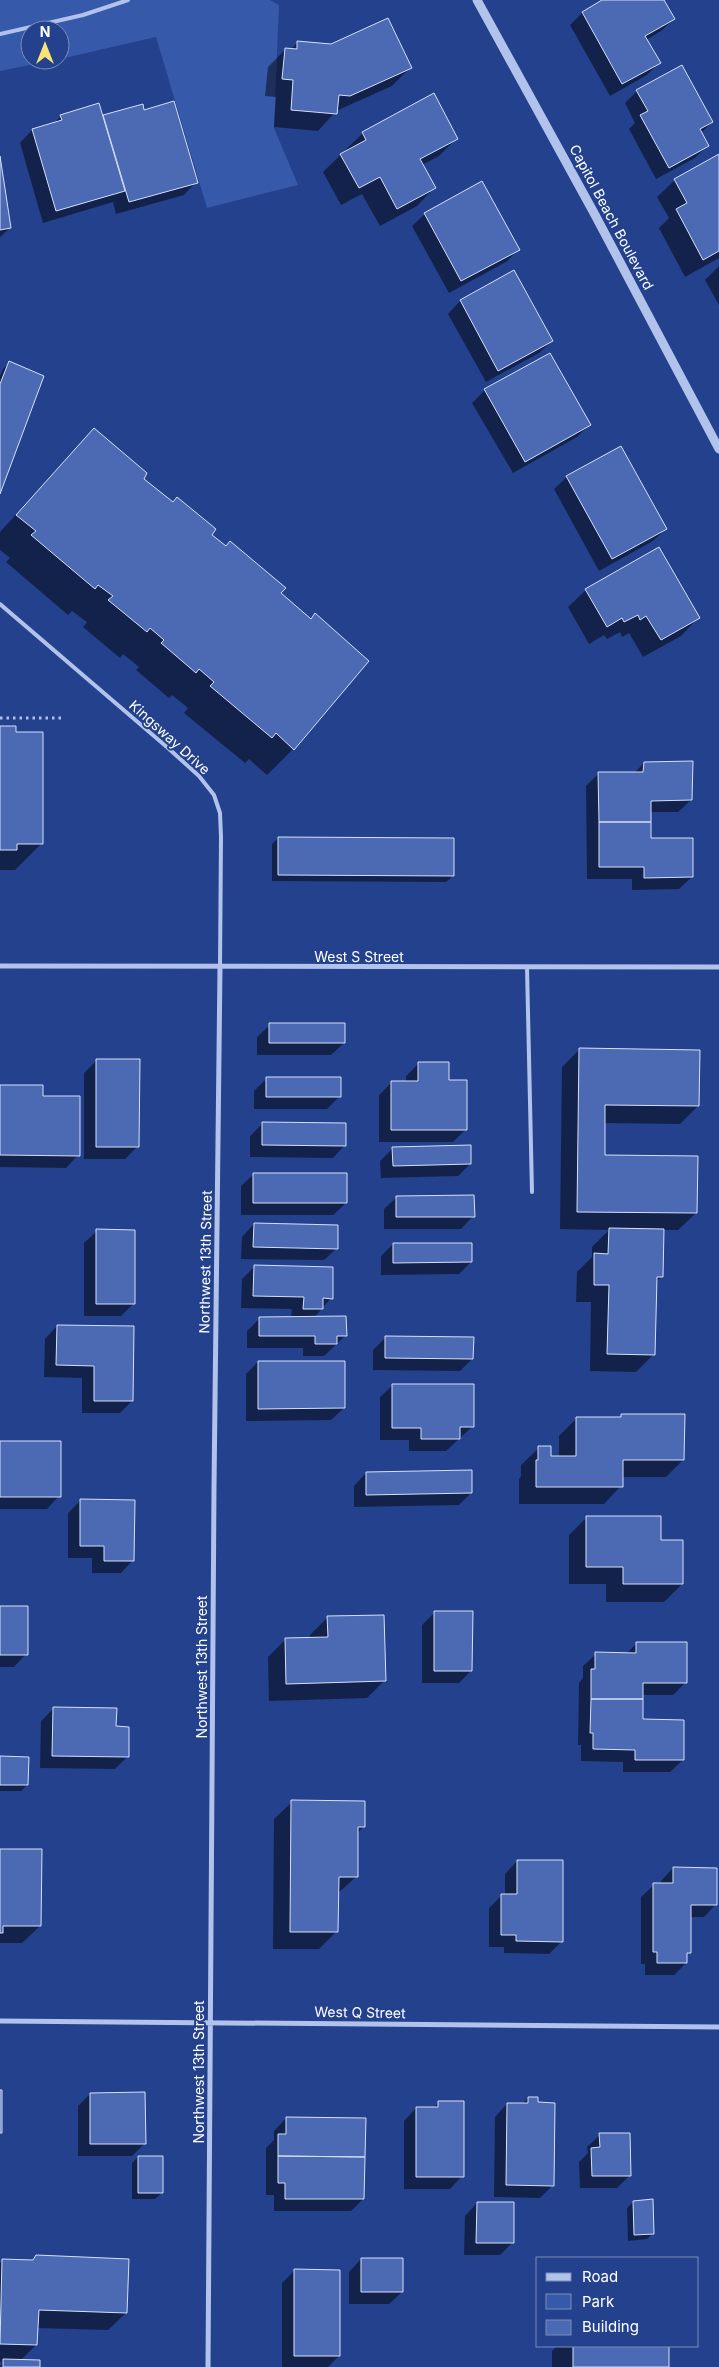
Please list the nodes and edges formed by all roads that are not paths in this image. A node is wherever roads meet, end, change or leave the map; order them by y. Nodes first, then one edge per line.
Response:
1 (128, 0) edge
2 (477, 0) edge
3 (0, 34) edge
4 (719, 449) edge
5 (0, 604) edge
6 (0, 966) edge
7 (220, 967) junction
8 (527, 967) junction
9 (719, 967) edge
10 (532, 1192) dead end
11 (0, 2021) edge
12 (210, 2022) junction
13 (719, 2027) edge
14 (208, 2367) edge

1 - 3 lane
2 - 4 street, Capitol Beach Boulevard
5 - 7 lane, Kingsway Drive
6 - 7 street, West S Street
7 - 8 street, West S Street
7 - 12 street, Northwest 13th Street
8 - 9 street, West S Street
8 - 10 lane
11 - 12 street, West Q Street
12 - 13 street, West Q Street
12 - 14 street, Northwest 13th Street

